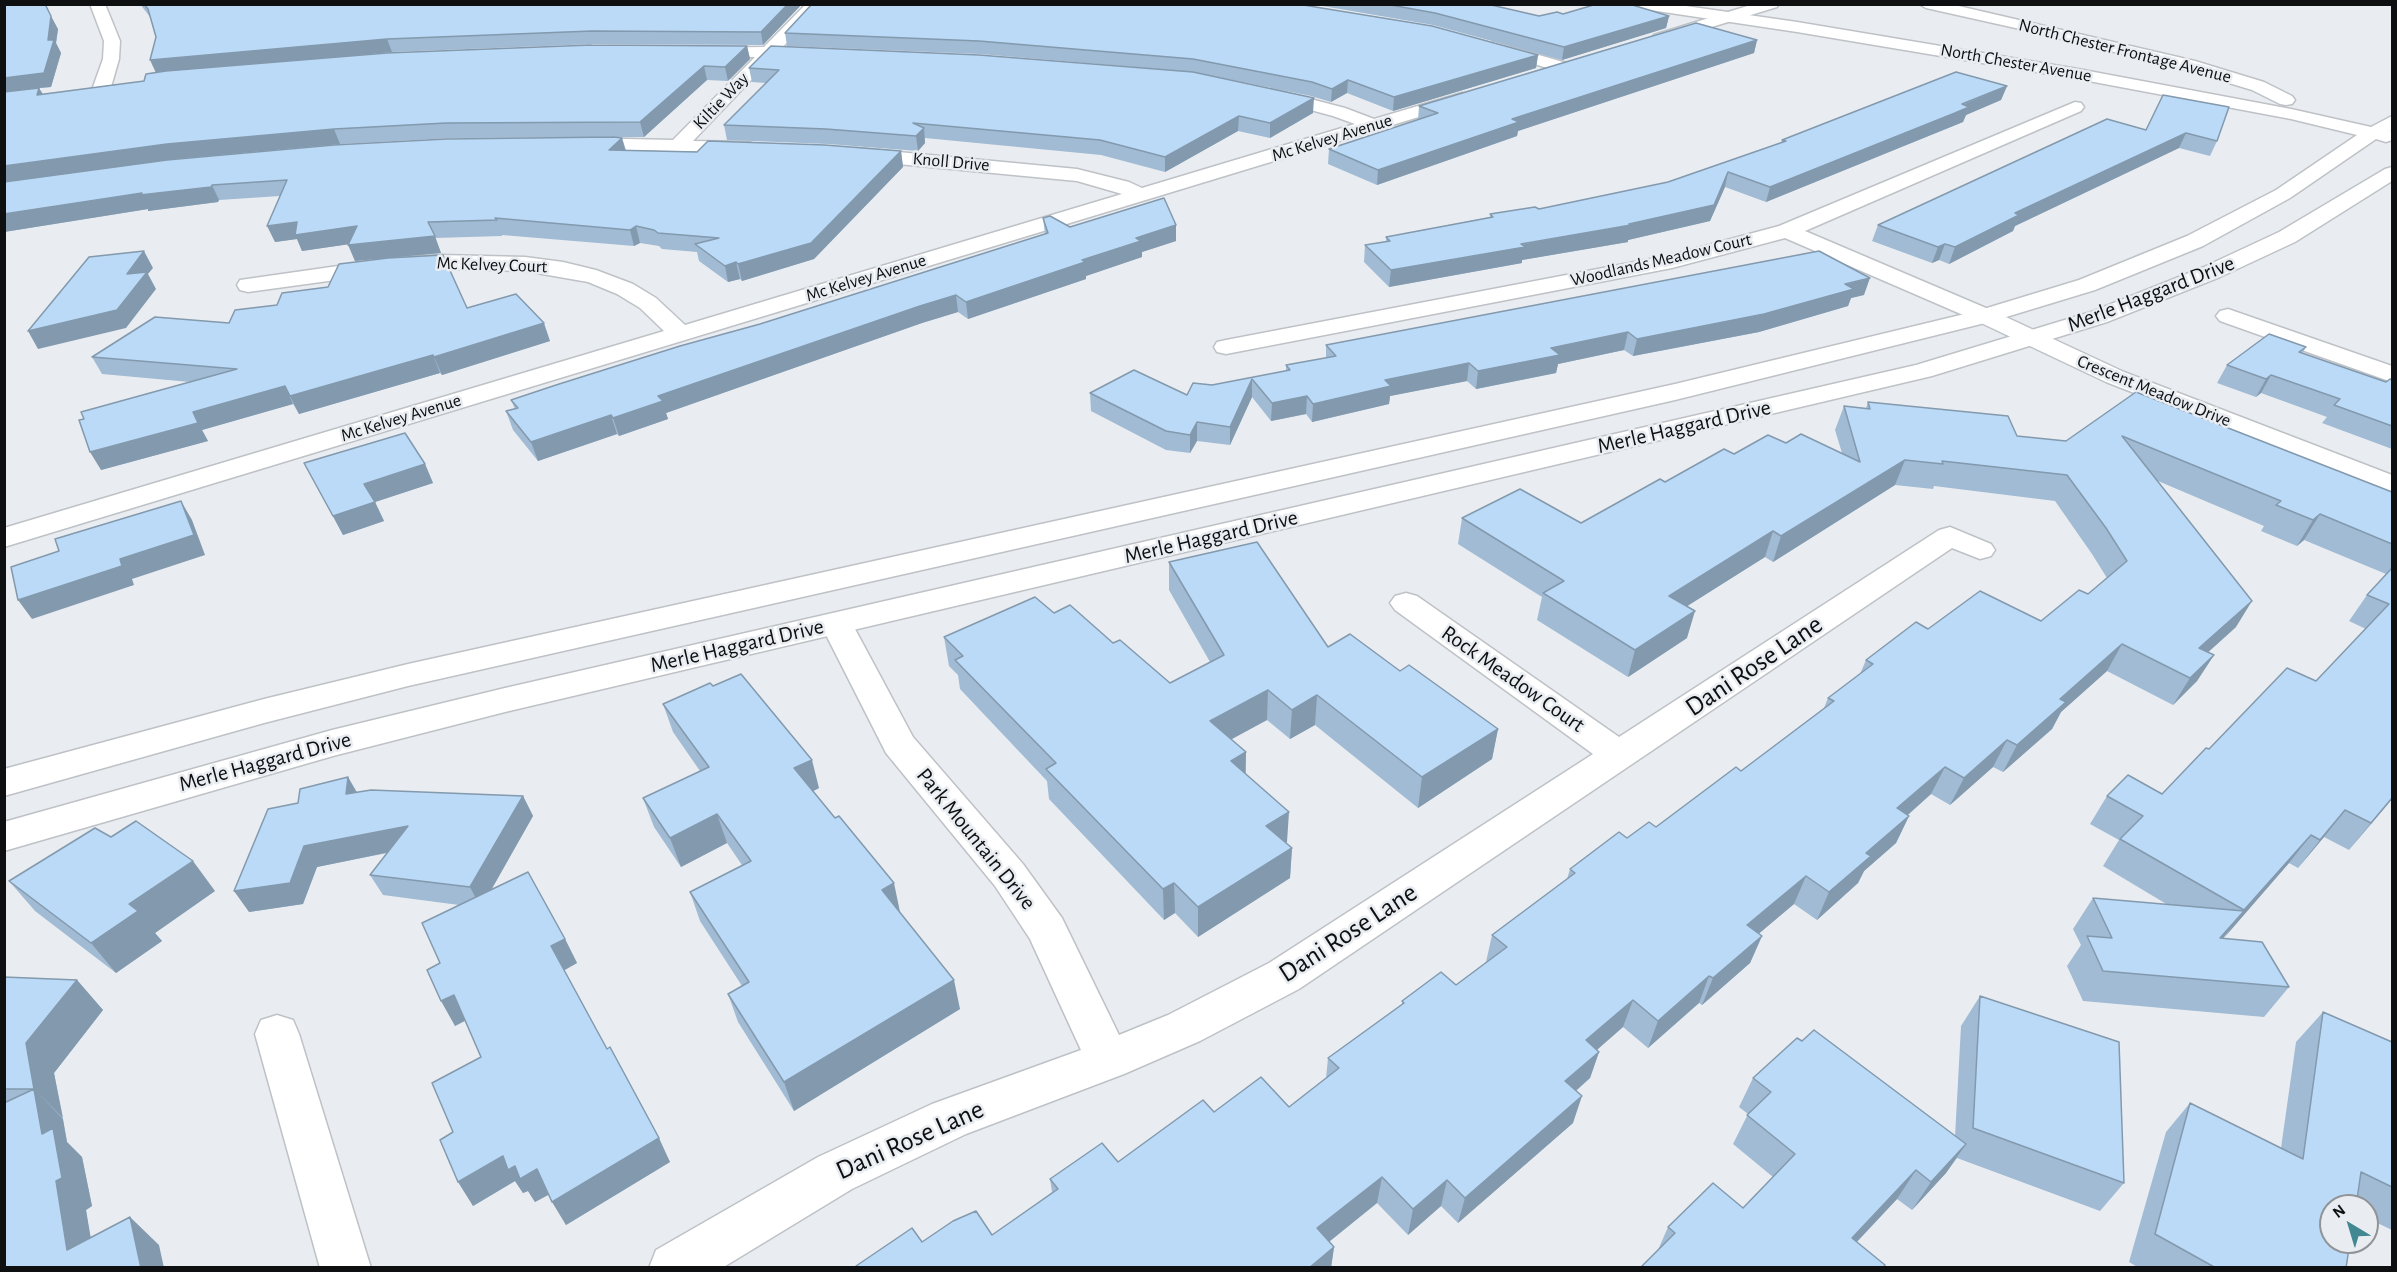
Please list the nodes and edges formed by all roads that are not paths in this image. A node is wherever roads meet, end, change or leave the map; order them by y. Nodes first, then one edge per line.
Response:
1 (97, 4) edge
2 (815, 4) edge
3 (1637, 4) edge
4 (1772, 4) edge
5 (1930, 5) edge
6 (1755, 9) junction
7 (1723, 11) edge
8 (1480, 43) edge
9 (1640, 44) edge
10 (690, 51) edge
11 (769, 52) junction
12 (830, 53) edge
13 (1586, 61) edge
14 (1564, 68) junction
15 (1530, 78) edge
16 (125, 84) edge
17 (1258, 91) edge
18 (1485, 91) edge
19 (2286, 99) junction
20 (2075, 107) dead end
21 (1373, 125) junction
22 (2389, 128) edge
23 (557, 144) edge
24 (678, 146) junction
25 (772, 149) edge
26 (839, 153) edge
27 (2392, 173) edge
28 (1141, 195) junction
29 (1787, 231) junction
30 (248, 285) dead end
31 (1985, 316) junction
32 (2228, 316) dead end
33 (681, 334) junction
34 (2034, 338) junction
35 (1226, 347) dead end
36 (2392, 374) edge
37 (2392, 485) edge
38 (4, 538) edge
39 (1980, 550) dead end
40 (1406, 603) dead end
41 (836, 623) junction
42 (1620, 755) junction
43 (4, 783) edge
44 (4, 837) edge
45 (277, 1034) dead end
46 (1108, 1060) junction
47 (346, 1268) edge
48 (674, 1268) edge

1 - 16 street
2 - 11 street, Kiltie Way
3 - 7 street, North Chester Avenue
4 - 6 street
5 - 19 street, North Chester Frontage Avenue
6 - 7 street, North Chester Avenue
6 - 19 street, North Chester Avenue
7 - 9 street
7 - 22 street, North Chester Avenue
8 - 14 street
10 - 11 street
11 - 12 street
11 - 24 street, Kiltie Way
13 - 14 street
14 - 15 street
17 - 21 street
18 - 21 street, Mc Kelvey Avenue
19 - 22 street, North Chester Avenue
20 - 29 street, Woodlands Meadow Court
21 - 28 street, Mc Kelvey Avenue
22 - 31 street, Merle Haggard Drive
23 - 24 street
24 - 25 street
26 - 28 street, Knoll Drive
27 - 34 street, Merle Haggard Drive
28 - 33 street, Mc Kelvey Avenue
29 - 31 street, Crescent Meadow Drive
29 - 35 street, Woodlands Meadow Court
30 - 33 street, Mc Kelvey Court
31 - 34 street, Crescent Meadow Drive
31 - 43 street, Merle Haggard Drive
32 - 36 street
33 - 38 street, Mc Kelvey Avenue
34 - 37 street, Crescent Meadow Drive
34 - 41 street, Merle Haggard Drive
39 - 42 street, Dani Rose Lane
40 - 42 street, Rock Meadow Court
41 - 44 street, Merle Haggard Drive
41 - 46 street, Park Mountain Drive
42 - 46 street, Dani Rose Lane
45 - 47 street
46 - 48 street, Dani Rose Lane

